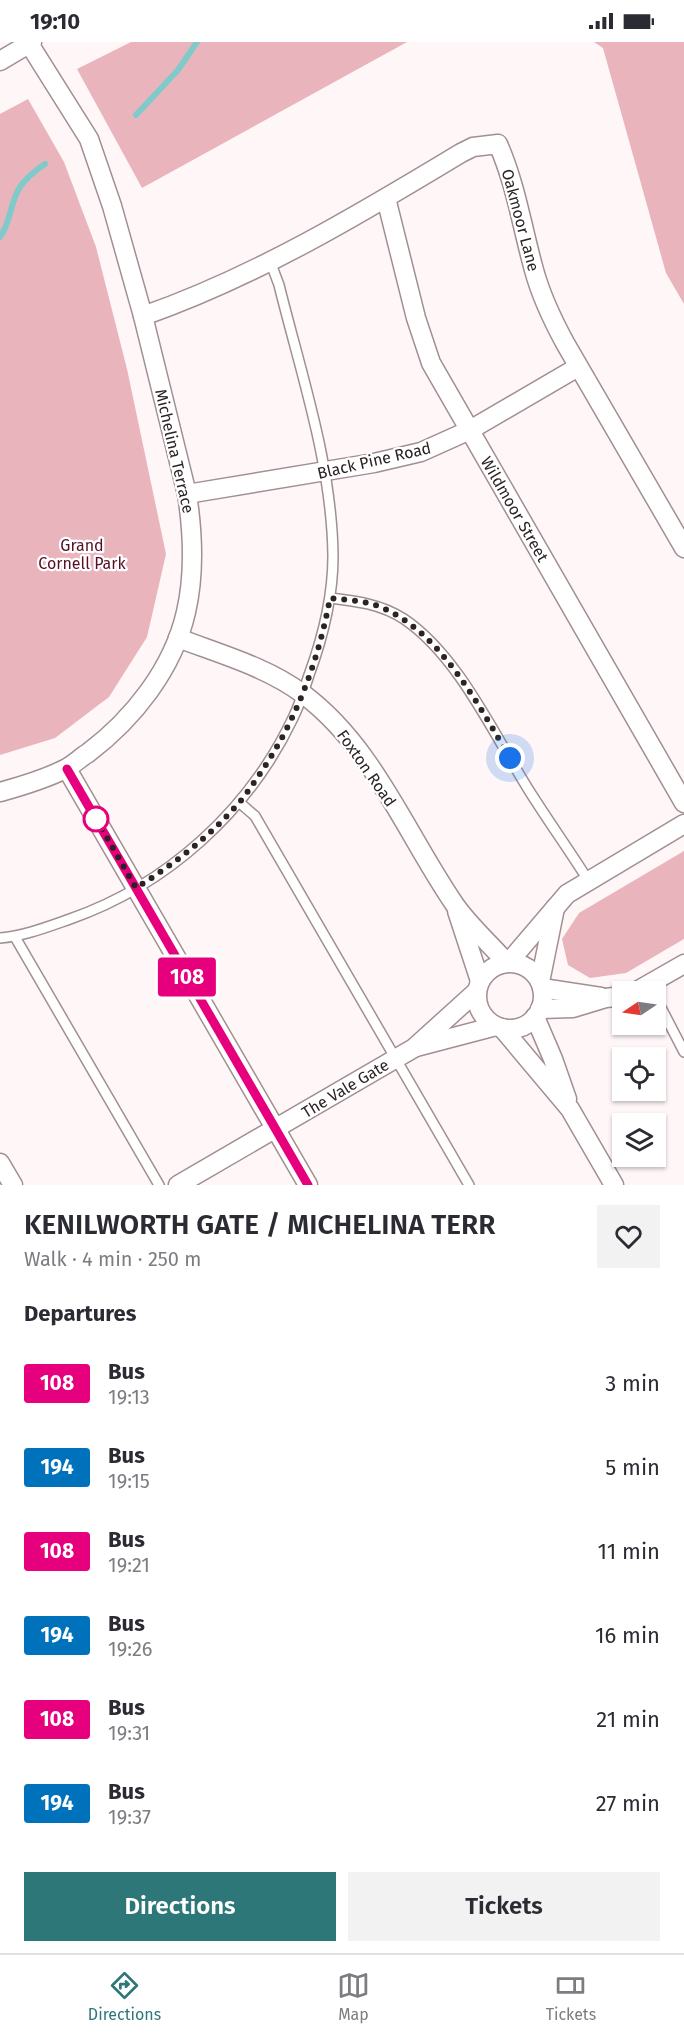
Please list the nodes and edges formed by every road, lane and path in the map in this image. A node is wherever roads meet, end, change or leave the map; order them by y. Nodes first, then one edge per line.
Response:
1 (30, 43) edge
2 (0, 61) edge
3 (386, 198) junction
4 (270, 261) junction
5 (143, 316) junction
6 (578, 367) junction
7 (470, 430) junction
8 (325, 472) junction
9 (188, 494) junction
10 (684, 548) edge
11 (330, 598) junction
12 (178, 638) junction
13 (303, 694) junction
14 (67, 769) junction
15 (0, 792) edge
16 (240, 803) junction
17 (684, 803) edge
18 (684, 824) edge
19 (588, 880) junction
20 (136, 888) junction
21 (456, 906) junction
22 (555, 906) junction
23 (15, 937) junction
24 (0, 938) edge
25 (508, 962) junction
26 (684, 964) edge
27 (661, 981) edge
28 (541, 985) junction
29 (479, 986) junction
30 (612, 997) edge
31 (612, 998) edge
32 (538, 1013) junction
33 (666, 1022) edge
34 (499, 1027) junction
35 (414, 1048) junction
36 (684, 1052) edge
37 (396, 1058) junction
38 (570, 1109) junction
39 (275, 1129) junction
40 (0, 1162) edge
41 (13, 1185) edge
42 (159, 1185) edge
43 (178, 1185) edge
44 (308, 1185) edge
45 (469, 1185) edge
46 (614, 1185) edge

1 - 2 street
1 - 5 street, Michelina Terrace
3 - 4 street, Oakmoor Lane
3 - 6 street, Oakmoor Lane
3 - 7 street, Wildmoor Street
4 - 5 street, Oakmoor Lane
4 - 8 lane
5 - 9 street, Michelina Terrace
6 - 7 street, Black Pine Road
6 - 10 street, Oakmoor Lane
7 - 8 street, Black Pine Road
7 - 17 street, Wildmoor Street
8 - 9 street, Black Pine Road
8 - 11 lane
9 - 12 street, Michelina Terrace
11 - 13 lane
11 - 19 lane
12 - 13 street, Foxton Road
12 - 14 street, Michelina Terrace
13 - 16 lane
13 - 21 street, Foxton Road
14 - 15 street, Michelina Terrace
14 - 20 street
16 - 20 lane
16 - 37 lane
18 - 19 street
19 - 22 street
20 - 23 lane
20 - 39 street
21 - 25 street, Foxton Road
21 - 29 street, Foxton Road
22 - 25 street
22 - 28 street
23 - 24 lane
23 - 42 lane
25 - 28 street
25 - 29 street
26 - 27 street
28 - 30 street
28 - 32 street
29 - 34 street
29 - 35 street, The Vale Gate
31 - 32 street
32 - 34 street
32 - 38 street
33 - 36 lane
34 - 35 street, The Vale Gate
34 - 38 street
35 - 37 street, The Vale Gate
37 - 39 street, The Vale Gate
37 - 45 lane
38 - 46 street
39 - 43 street, The Vale Gate
39 - 44 street
40 - 41 street

